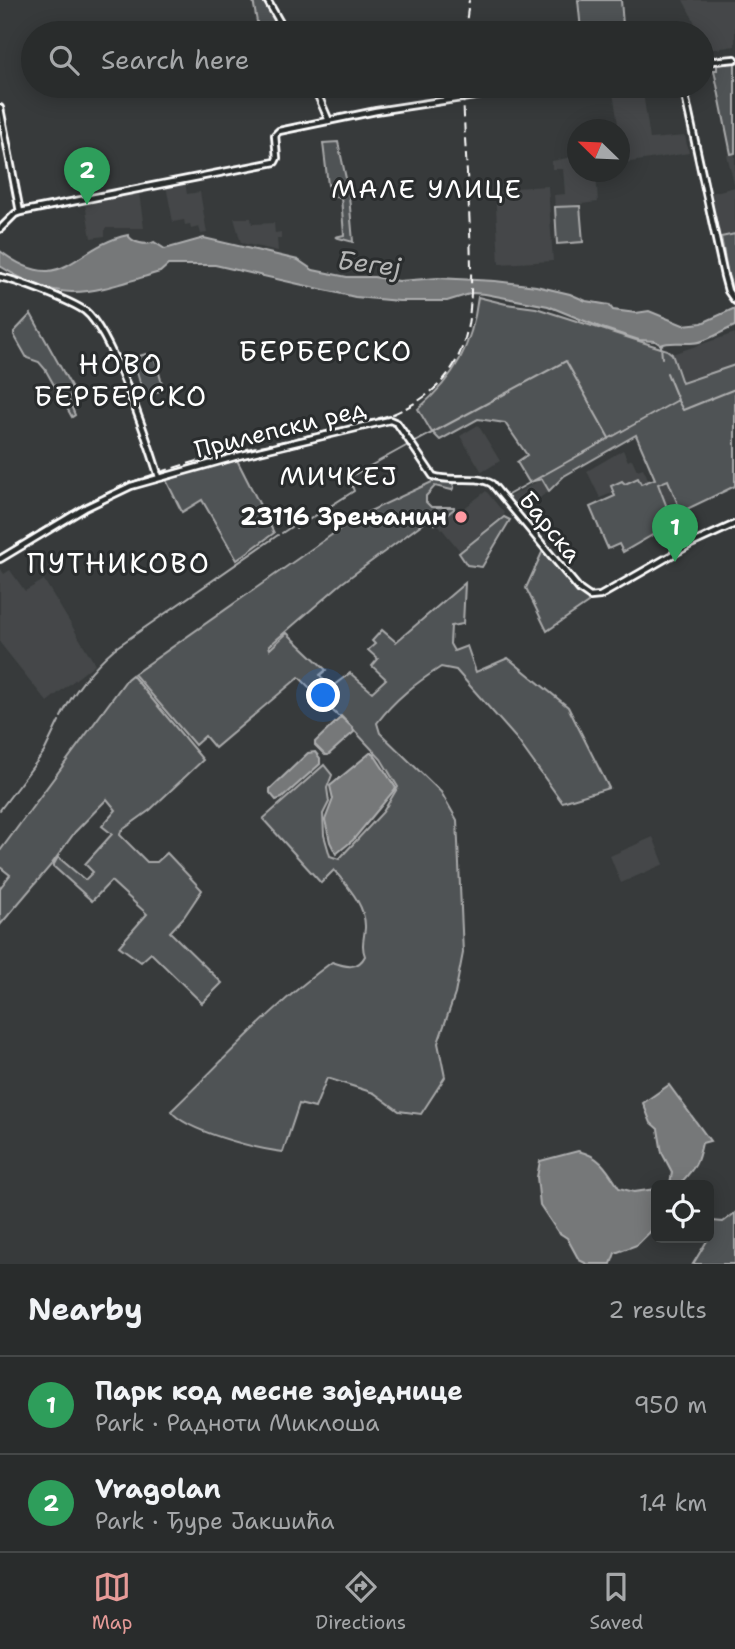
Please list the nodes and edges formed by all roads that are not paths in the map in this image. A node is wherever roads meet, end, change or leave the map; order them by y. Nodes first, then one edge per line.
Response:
1 (267, 0) edge
2 (279, 21) edge
3 (735, 59) edge
4 (714, 61) edge
5 (319, 98) edge
6 (468, 98) edge
7 (686, 98) edge
8 (0, 108) edge
9 (329, 121) junction
10 (20, 212) junction
11 (0, 229) edge
12 (0, 277) edge
13 (735, 301) edge
14 (161, 476) junction
15 (482, 480) joint
16 (735, 524) edge
17 (0, 559) edge

1 - 2 street
3 - 4 street
5 - 9 street
6 - 9 street
7 - 13 street
8 - 10 street
9 - 10 street
10 - 11 street
12 - 14 street
14 - 15 street, Прилепски ред
14 - 17 street
15 - 16 street, Барска

